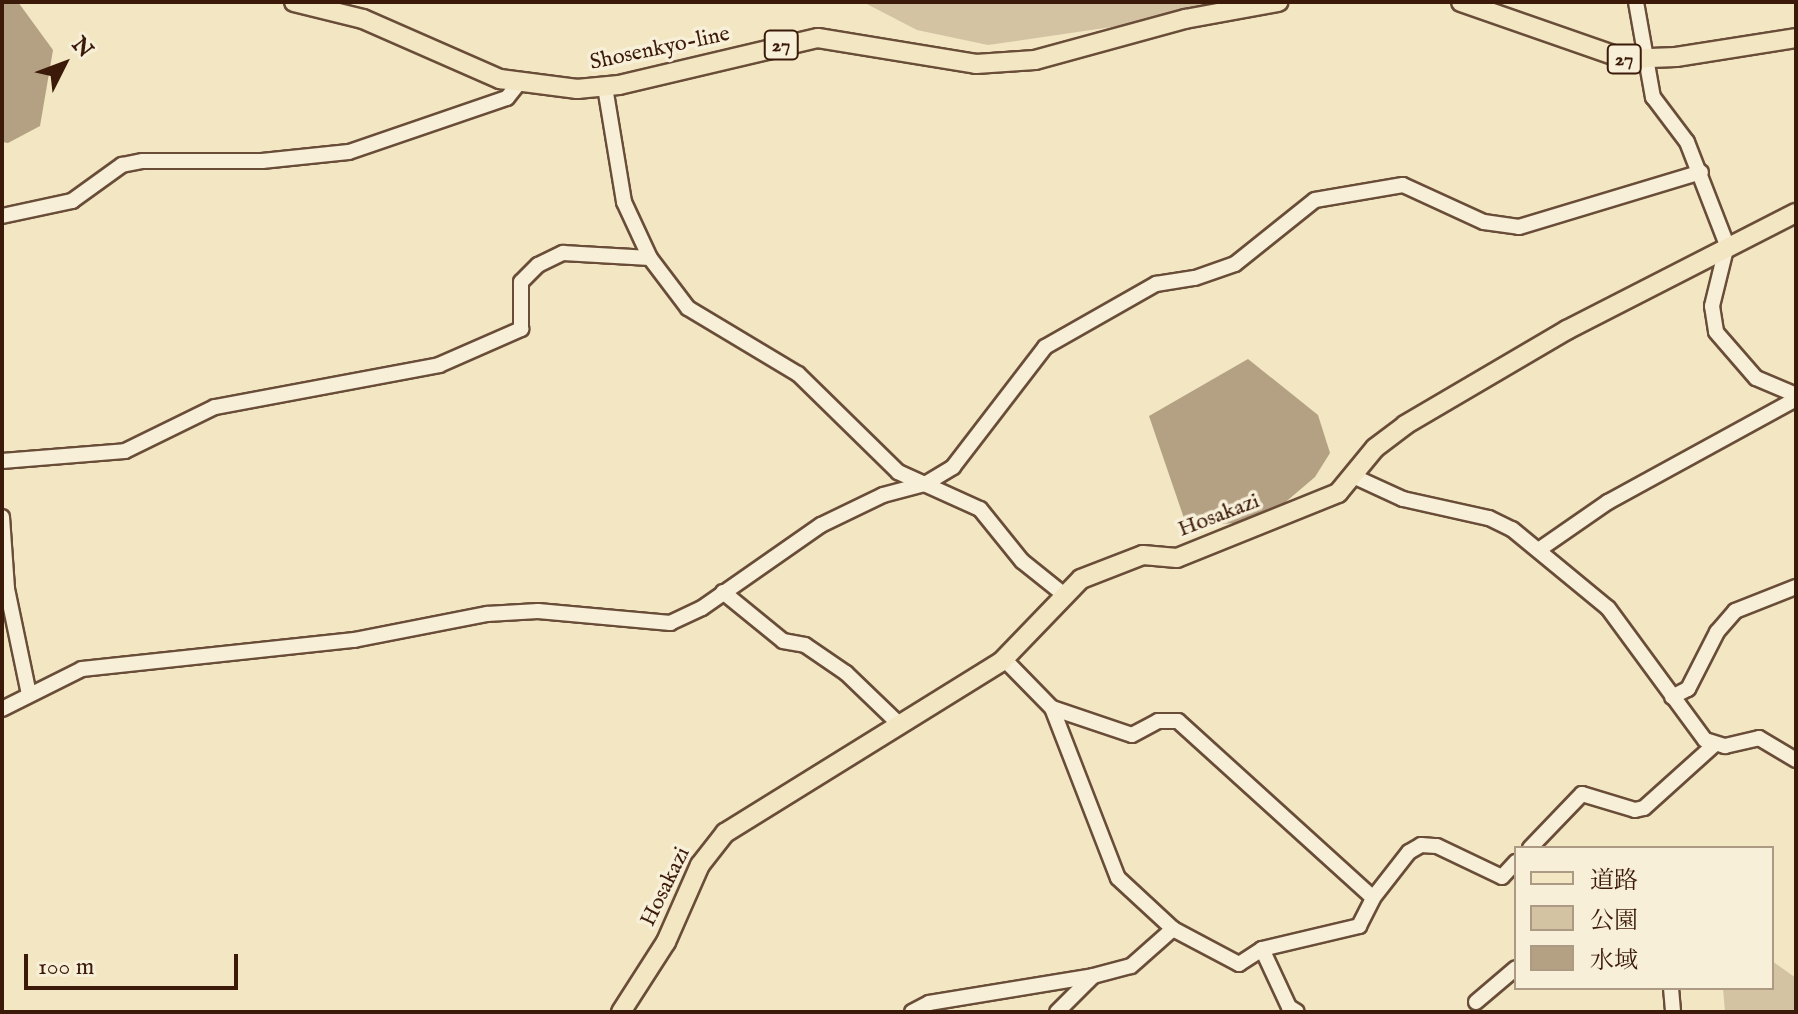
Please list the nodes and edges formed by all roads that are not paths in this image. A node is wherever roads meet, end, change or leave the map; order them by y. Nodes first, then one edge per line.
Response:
1 (294, 2) edge
2 (1278, 2) edge
3 (1461, 2) edge
4 (1636, 2) edge
5 (1796, 38) edge
6 (1643, 61) junction
7 (518, 84) junction
8 (605, 87) junction
9 (1701, 172) junction
10 (1796, 213) edge
11 (2, 216) edge
12 (1727, 245) junction
13 (650, 258) junction
14 (1796, 397) edge
15 (2, 461) edge
16 (1355, 477) junction
17 (925, 484) junction
18 (2, 517) edge
19 (1540, 549) junction
20 (1796, 587) edge
21 (723, 592) junction
22 (1062, 593) junction
23 (1004, 659) junction
24 (29, 694) junction
25 (1672, 697) junction
26 (1052, 708) junction
27 (2, 709) edge
28 (899, 724) junction
29 (1714, 745) junction
30 (1796, 760) edge
31 (1532, 846) edge
32 (1514, 867) edge
33 (1373, 898) junction
34 (1173, 929) junction
35 (1262, 949) junction
36 (1514, 970) edge
37 (1093, 976) junction
38 (1671, 990) edge
39 (1476, 1002) dead end
40 (621, 1012) edge
41 (912, 1012) edge
42 (1057, 1012) edge
43 (1297, 1012) edge
44 (1673, 1012) edge

1 - 7 main road, Shosenkyo-line / 27
2 - 8 main road, Shosenkyo-line / 27
3 - 6 main road, 27
4 - 6 street
5 - 6 main road, 27
6 - 9 street
7 - 8 main road, Shosenkyo-line / 27
7 - 11 street
8 - 13 street
9 - 12 street
9 - 17 street
10 - 12 main road, Hosakazi
12 - 14 street
12 - 16 main road, Hosakazi
13 - 15 street
13 - 17 street
14 - 19 street
16 - 19 street
16 - 22 main road, Hosakazi
17 - 21 street
17 - 22 street
18 - 24 street
19 - 25 street
20 - 25 street
21 - 24 street
21 - 28 street
22 - 23 main road, Hosakazi
23 - 26 street
23 - 28 main road, Hosakazi
24 - 27 street
25 - 29 street
26 - 33 street
26 - 34 street
28 - 40 main road, Hosakazi
29 - 30 street
29 - 31 street
32 - 33 street
33 - 35 street
34 - 35 street
34 - 37 street
35 - 43 street
36 - 39 street
37 - 41 street
37 - 42 street
38 - 44 street

